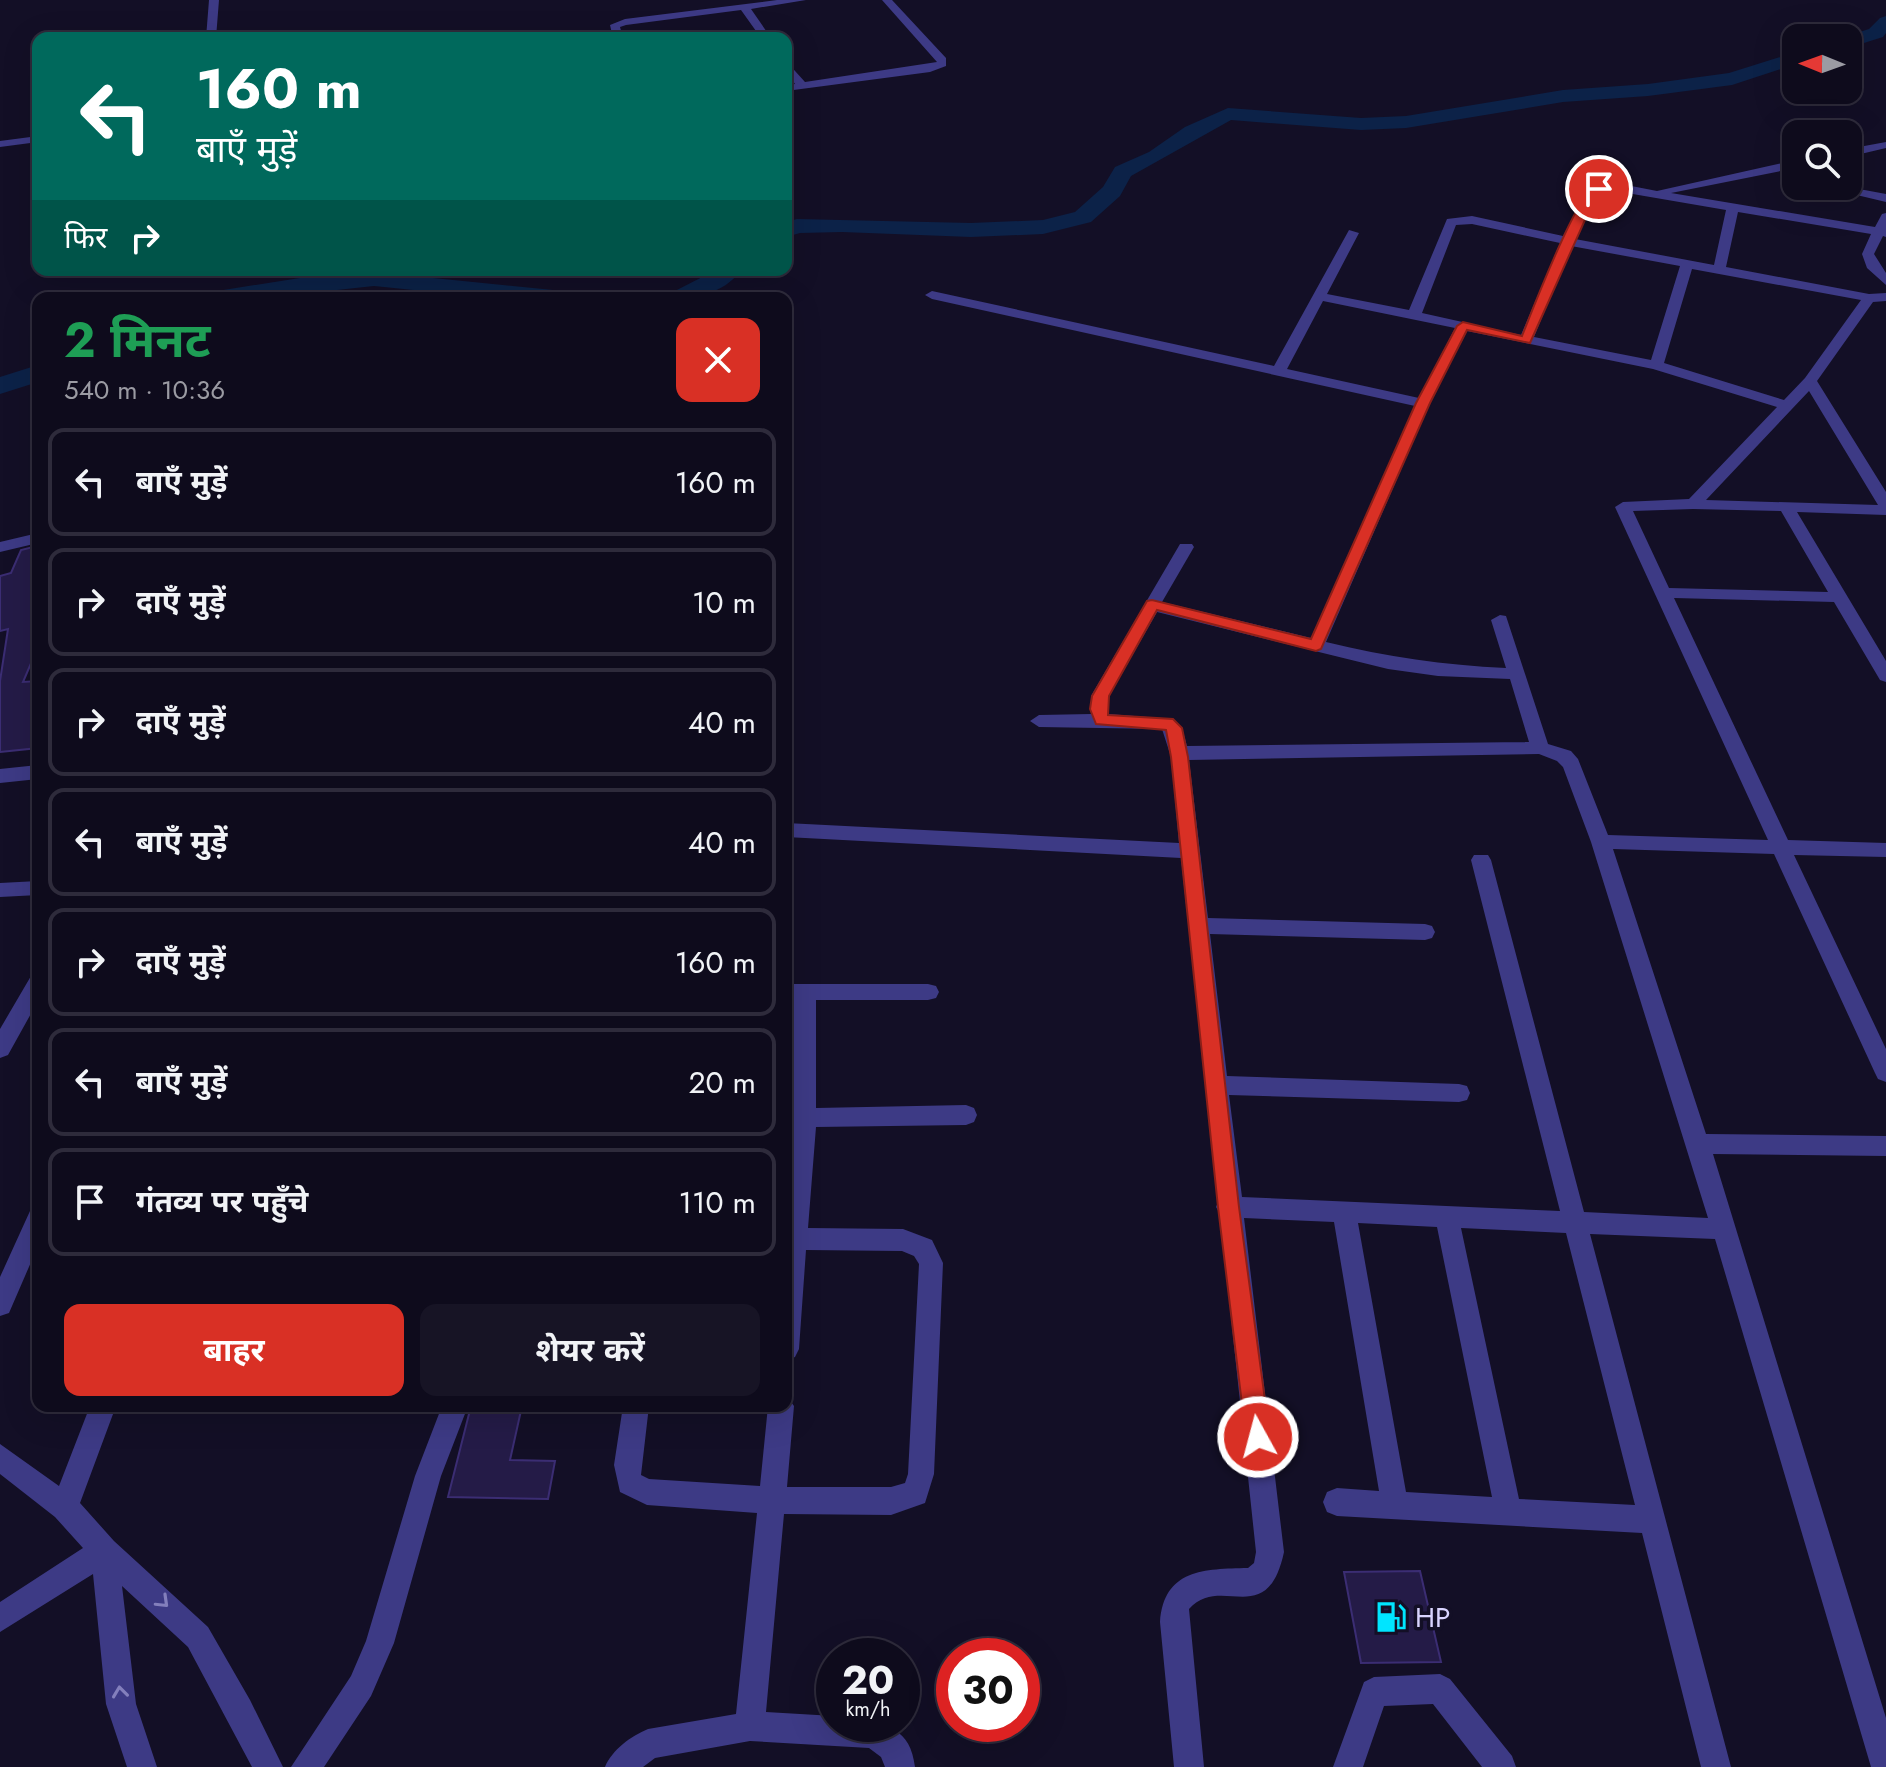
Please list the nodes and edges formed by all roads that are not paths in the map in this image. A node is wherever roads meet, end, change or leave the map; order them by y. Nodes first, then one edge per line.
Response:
1 (214, 0) edge
2 (801, 0) edge
3 (887, 0) edge
4 (744, 7) junction
5 (211, 32) edge
6 (617, 32) edge
7 (762, 32) edge
8 (792, 72) edge
9 (802, 86) junction
10 (792, 87) edge
11 (32, 140) edge
12 (0, 144) edge
13 (1886, 145) edge
14 (1862, 150) edge
15 (1782, 167) edge
16 (1755, 172) junction
17 (1782, 177) edge
18 (1862, 193) edge
19 (1652, 194) junction
20 (1886, 198) edge
21 (1733, 208) junction
22 (1886, 217) edge
23 (1353, 233) dead end
24 (1881, 233) edge
25 (1567, 241) junction
26 (1687, 265) junction
27 (1719, 270) junction
28 (1886, 281) edge
29 (932, 295) dead end
30 (1319, 296) junction
31 (1886, 297) edge
32 (1869, 298) junction
33 (1414, 315) junction
34 (1463, 326) junction
35 (1526, 340) junction
36 (1656, 365) junction
37 (1278, 372) junction
38 (1810, 381) junction
39 (1423, 403) junction
40 (1786, 405) junction
41 (1693, 504) junction
42 (1787, 508) junction
43 (1886, 508) edge
44 (32, 539) edge
45 (0, 547) edge
46 (1186, 547) dead end
47 (1663, 593) junction
48 (1841, 597) junction
49 (1152, 605) junction
50 (1500, 620) dead end
51 (1316, 646) junction
52 (1517, 674) junction
53 (1886, 676) edge
54 (1102, 720) junction
55 (1039, 721) dead end
56 (1540, 748) junction
57 (1180, 757) junction
58 (32, 773) edge
59 (0, 776) edge
60 (792, 830) edge
61 (1601, 842) junction
62 (1782, 848) junction
63 (1886, 850) edge
64 (1191, 851) junction
65 (1481, 860) dead end
66 (32, 888) edge
67 (0, 890) edge
68 (1199, 926) junction
69 (1425, 932) dead end
70 (796, 992) edge
71 (928, 992) dead end
72 (32, 993) edge
73 (0, 1049) edge
74 (1886, 1073) edge
75 (1215, 1085) junction
76 (1459, 1093) dead end
77 (966, 1115) dead end
78 (796, 1117) edge
79 (1698, 1144) junction
80 (1886, 1146) edge
81 (1228, 1207) junction
82 (1344, 1212) junction
83 (1447, 1216) junction
84 (1574, 1221) junction
85 (1724, 1229) junction
86 (32, 1232) edge
87 (797, 1239) junction
88 (792, 1289) edge
89 (0, 1305) edge
90 (101, 1412) edge
91 (453, 1412) edge
92 (635, 1412) edge
93 (780, 1412) edge
94 (0, 1457) edge
95 (772, 1500) junction
96 (1337, 1502) dead end
97 (1395, 1505) junction
98 (65, 1507) junction
99 (1508, 1511) junction
100 (1652, 1520) junction
101 (104, 1551) junction
102 (0, 1618) edge
103 (750, 1726) junction
104 (142, 1767) edge
105 (268, 1767) edge
106 (306, 1767) edge
107 (620, 1767) edge
108 (900, 1767) edge
109 (1189, 1767) edge
110 (1348, 1767) edge
111 (1501, 1767) edge
112 (1716, 1767) edge
113 (1886, 1767) edge

1 - 5 street
2 - 4 street
3 - 9 street
4 - 6 street
4 - 7 street
8 - 9 street
9 - 10 street
11 - 12 street
13 - 14 street
15 - 16 street
16 - 17 street
16 - 19 street
18 - 20 street
19 - 21 street
19 - 25 street
21 - 24 street
21 - 27 street
22 - 24 street
23 - 30 street
24 - 28 street
25 - 26 street
25 - 33 street
25 - 35 street
26 - 27 street
26 - 36 street
27 - 32 street
29 - 37 street
30 - 33 street
30 - 37 street
31 - 32 street
32 - 38 street
33 - 34 street
34 - 35 street
34 - 39 street
35 - 36 street
36 - 40 street
37 - 39 street
38 - 40 street
38 - 43 street
39 - 51 street
40 - 41 street
41 - 42 street
41 - 47 street
42 - 43 street
42 - 48 street
44 - 45 street
46 - 49 street
47 - 48 street
47 - 62 street
48 - 53 street
49 - 51 street
49 - 54 street
50 - 52 street
51 - 52 street
52 - 56 street
54 - 55 street
54 - 57 street
56 - 57 street
56 - 61 street
57 - 64 street
58 - 59 street
60 - 64 street
61 - 62 street
61 - 79 street
62 - 63 street
62 - 74 street
64 - 68 street
65 - 84 street
66 - 67 street
68 - 69 street
68 - 75 street
70 - 71 street
70 - 78 street
72 - 73 street
75 - 76 street
75 - 81 street
77 - 78 street
78 - 87 street
79 - 80 street
79 - 85 street
81 - 82 street
81 - 109 street
82 - 83 street
82 - 97 street
83 - 84 street
83 - 99 street
84 - 85 street
84 - 100 street
85 - 113 street
86 - 89 street
87 - 88 street
87 - 95 street
90 - 98 street
91 - 106 street
92 - 95 street
93 - 95 street
94 - 98 street
95 - 103 street
96 - 97 street
97 - 99 street
98 - 101 street
99 - 100 street
100 - 112 street
101 - 102 street
104 -> 101 street
101 -> 105 street
103 - 107 street
103 - 108 street
110 - 111 street

